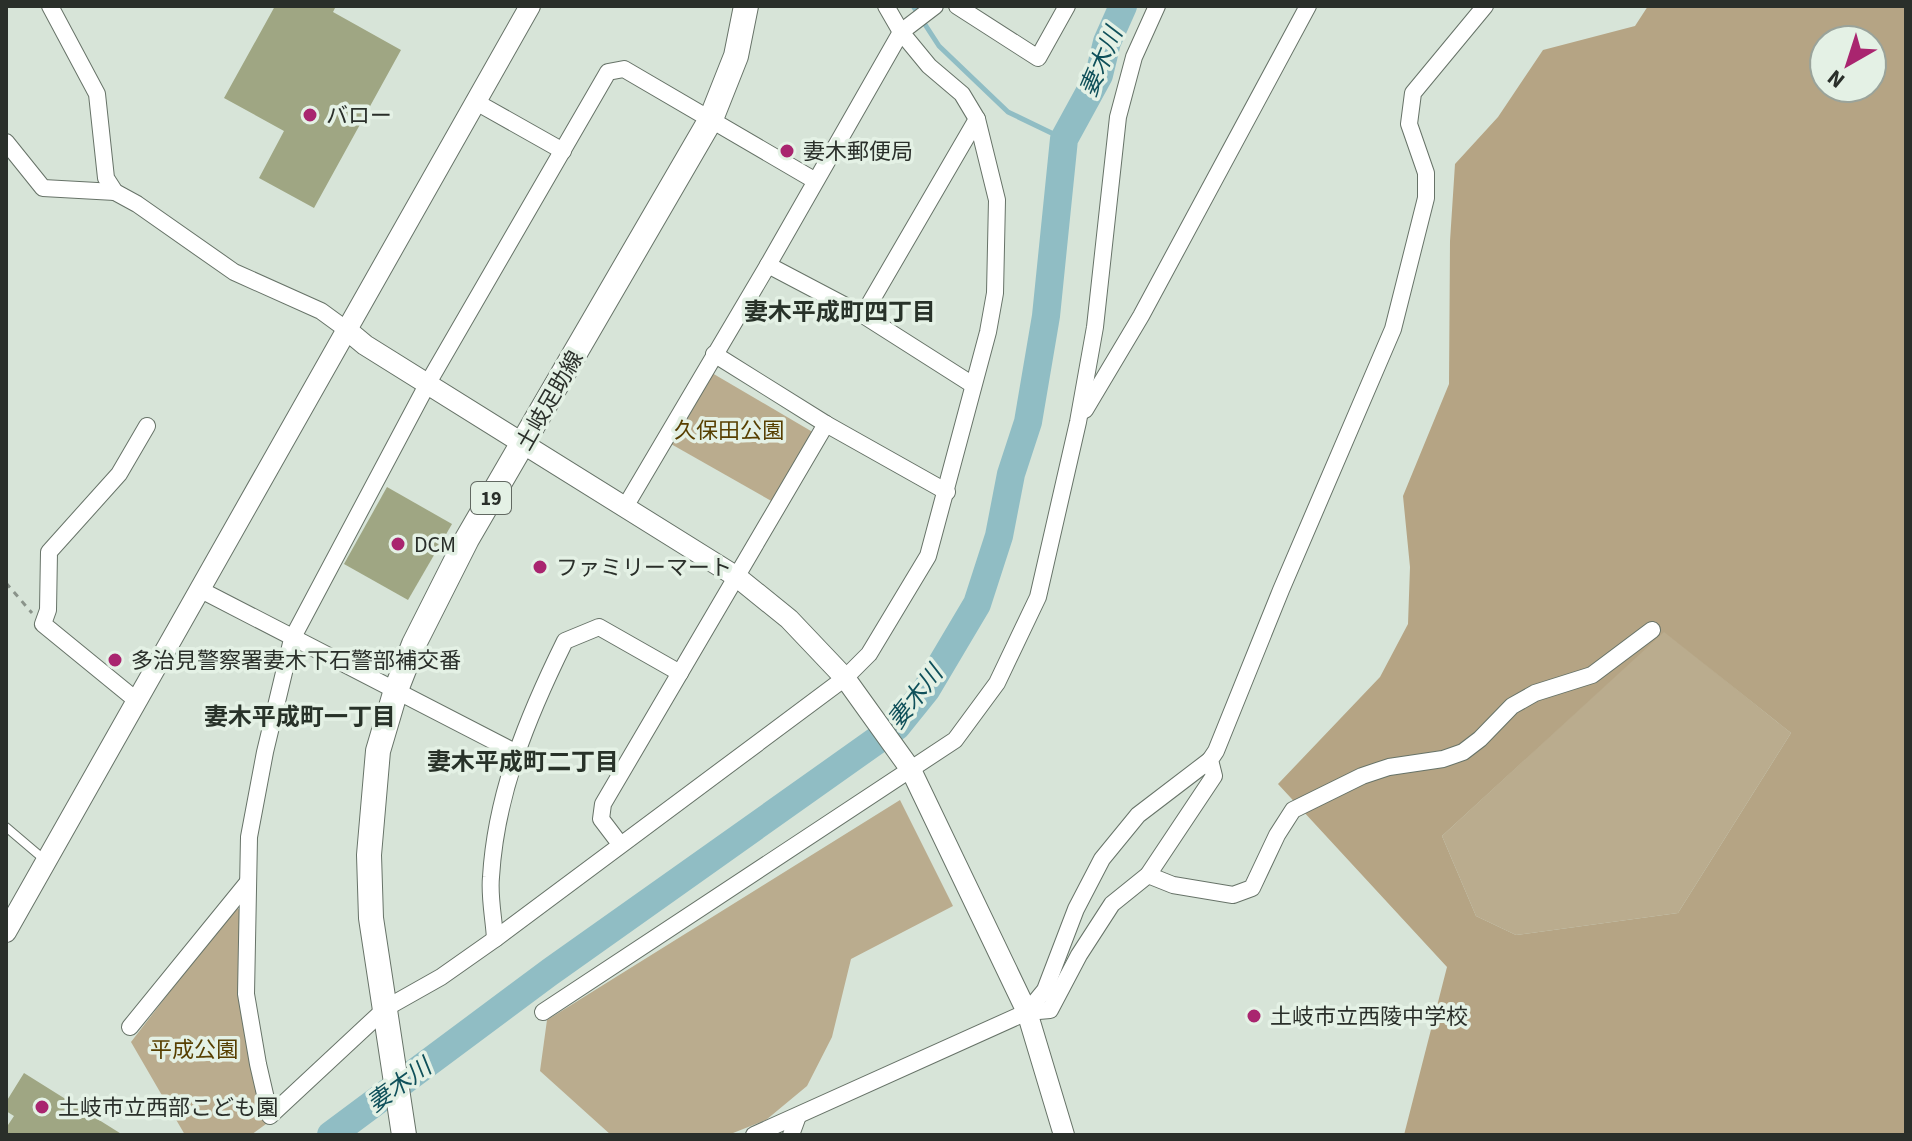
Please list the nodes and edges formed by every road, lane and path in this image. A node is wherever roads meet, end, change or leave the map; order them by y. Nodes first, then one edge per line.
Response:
1 (50, 6) edge
2 (530, 6) edge
3 (746, 6) edge
4 (886, 6) edge
5 (935, 6) edge
6 (957, 6) edge
7 (1067, 6) edge
8 (1157, 6) edge
9 (1308, 6) edge
10 (1485, 6) edge
11 (901, 32) junction
12 (476, 102) junction
13 (711, 119) junction
14 (977, 119) junction
15 (6, 142) edge
16 (563, 151) junction
17 (814, 180) junction
18 (115, 192) junction
19 (768, 265) junction
20 (863, 315) junction
21 (347, 330) junction
22 (714, 354) junction
23 (428, 383) junction
24 (973, 385) junction
25 (1078, 422) junction
26 (826, 424) junction
27 (147, 426) dead end
28 (523, 444) junction
29 (947, 492) junction
30 (625, 507) junction
31 (737, 577) junction
32 (6, 583) edge
33 (199, 589) junction
34 (43, 624) junction
35 (1652, 630) dead end
36 (292, 639) junction
37 (680, 673) junction
38 (845, 678) junction
39 (396, 690) junction
40 (136, 700) junction
41 (515, 752) junction
42 (1210, 760) junction
43 (911, 770) junction
44 (6, 827) edge
45 (620, 844) junction
46 (46, 862) junction
47 (1148, 875) junction
48 (248, 882) junction
49 (6, 932) edge
50 (495, 939) junction
51 (543, 1012) dead end
52 (1027, 1012) junction
53 (387, 1018) junction
54 (130, 1027) dead end
55 (798, 1116) junction
56 (404, 1135) edge
57 (754, 1135) edge
58 (791, 1135) edge
59 (1064, 1135) edge

1 - 18 street
2 - 12 street
3 - 13 main road, 土岐足助線 / 19
4 - 11 street
5 - 11 street
6 - 7 street
8 - 25 street
9 - 25 street
10 - 42 street
11 - 14 street
11 - 17 street
12 - 16 street
12 - 21 street
13 - 16 street
13 - 17 street
13 - 28 main road, 土岐足助線 / 19
14 - 20 street
14 - 24 street
15 - 18 street
16 - 23 street
17 - 19 street
18 - 21 street
19 - 20 street
19 - 22 street
20 - 24 street
21 - 23 street
21 - 33 street
22 - 26 street
22 - 30 street
23 - 28 street
23 - 36 street
24 - 29 street
25 - 43 street
26 - 29 street
26 - 31 street
27 - 34 street
28 - 30 street
28 - 39 main road, 土岐足助線 / 19
29 - 38 street
30 - 31 street
31 - 37 street
31 - 38 street
32 - 34 path
33 - 36 street
33 - 40 street
34 - 40 street
35 - 47 street
36 - 39 street
36 - 48 street
37 - 41 street
37 - 45 street
38 - 43 street
38 - 45 street
39 - 41 street
39 - 53 main road, 土岐足助線 / 19
40 - 46 street
41 - 50 street
42 - 47 street
42 - 52 street
43 - 51 street
43 - 52 street
44 - 46 lane
45 - 50 street
46 - 49 street
47 - 52 street
48 - 53 street
48 - 54 street
50 - 53 street
52 - 55 street
52 - 59 street
53 - 56 main road, 土岐足助線 / 19
55 - 57 street
55 - 58 street

